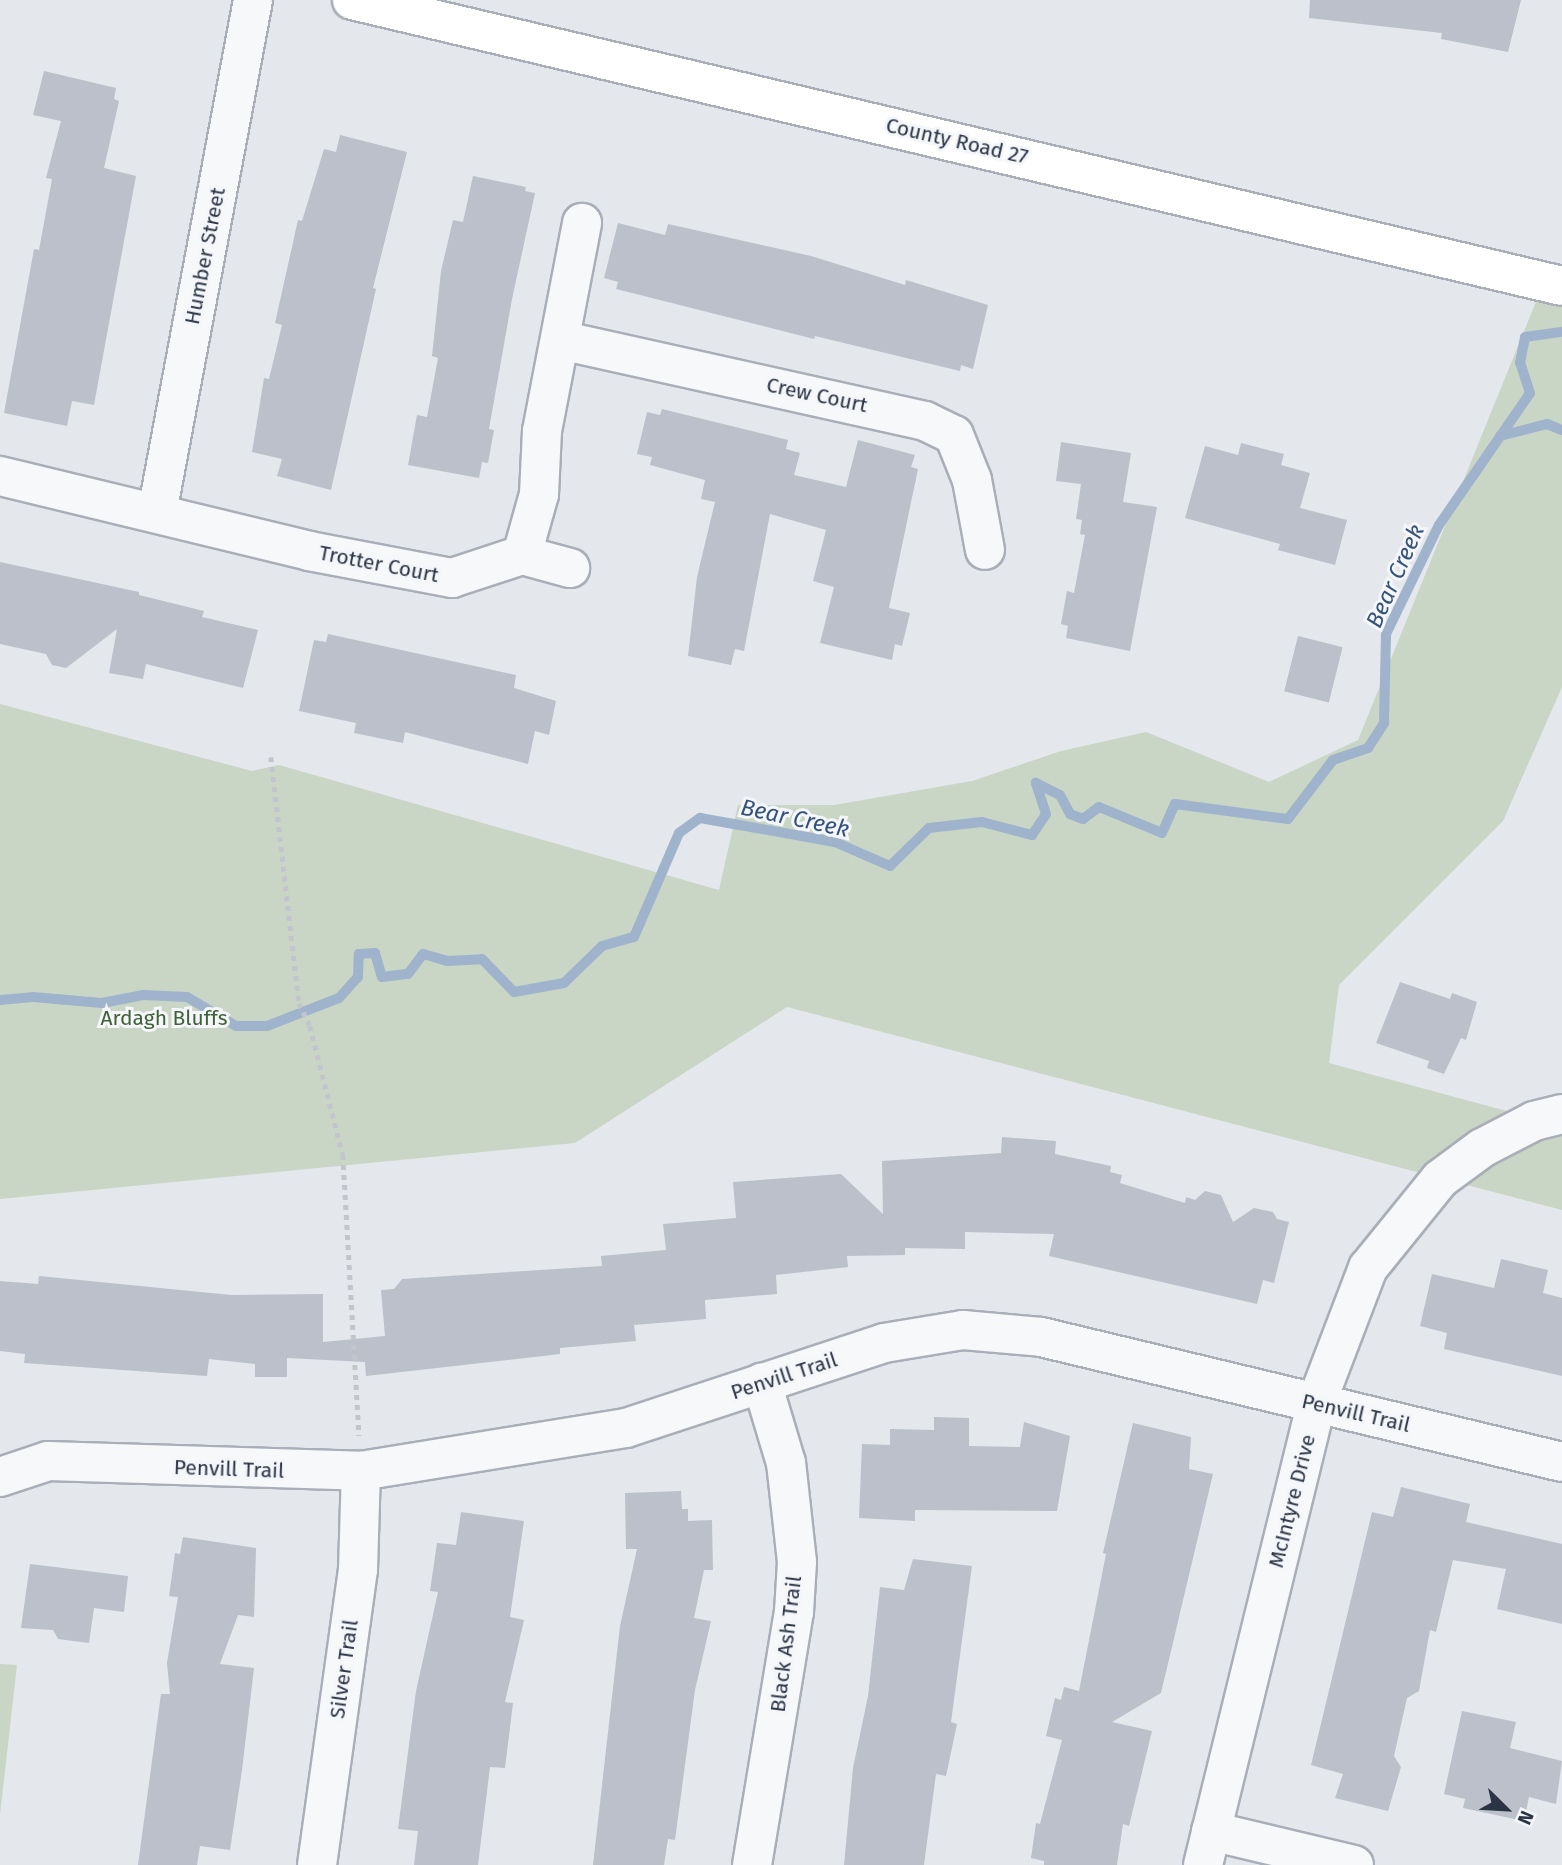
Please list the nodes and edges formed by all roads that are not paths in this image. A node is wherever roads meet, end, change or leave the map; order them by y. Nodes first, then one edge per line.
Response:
1 (253, 0) edge
2 (352, 0) edge
3 (582, 223) dead end
4 (1562, 286) edge
5 (560, 340) junction
6 (0, 476) edge
7 (157, 513) junction
8 (985, 550) dead end
9 (522, 555) junction
10 (570, 568) dead end
11 (1562, 1114) edge
12 (762, 1383) junction
13 (1316, 1404) junction
14 (1562, 1462) edge
15 (361, 1471) junction
16 (0, 1477) edge
17 (1207, 1848) edge
18 (317, 1865) edge
19 (752, 1865) edge
20 (1354, 1865) edge

1 - 7 street, Humber Street
2 - 4 main road, County Road 27
3 - 5 street
5 - 8 street, Crew Court
5 - 9 street
6 - 7 street
7 - 9 street, Trotter Court
9 - 10 street
11 - 13 street, McIntyre Drive
12 - 13 street, Penvill Trail
12 - 15 street, Penvill Trail
12 - 19 street, Black Ash Trail
13 - 14 street, Penvill Trail
13 - 17 street, McIntyre Drive
15 - 16 street, Penvill Trail
15 - 18 street, Silver Trail
17 - 20 street

